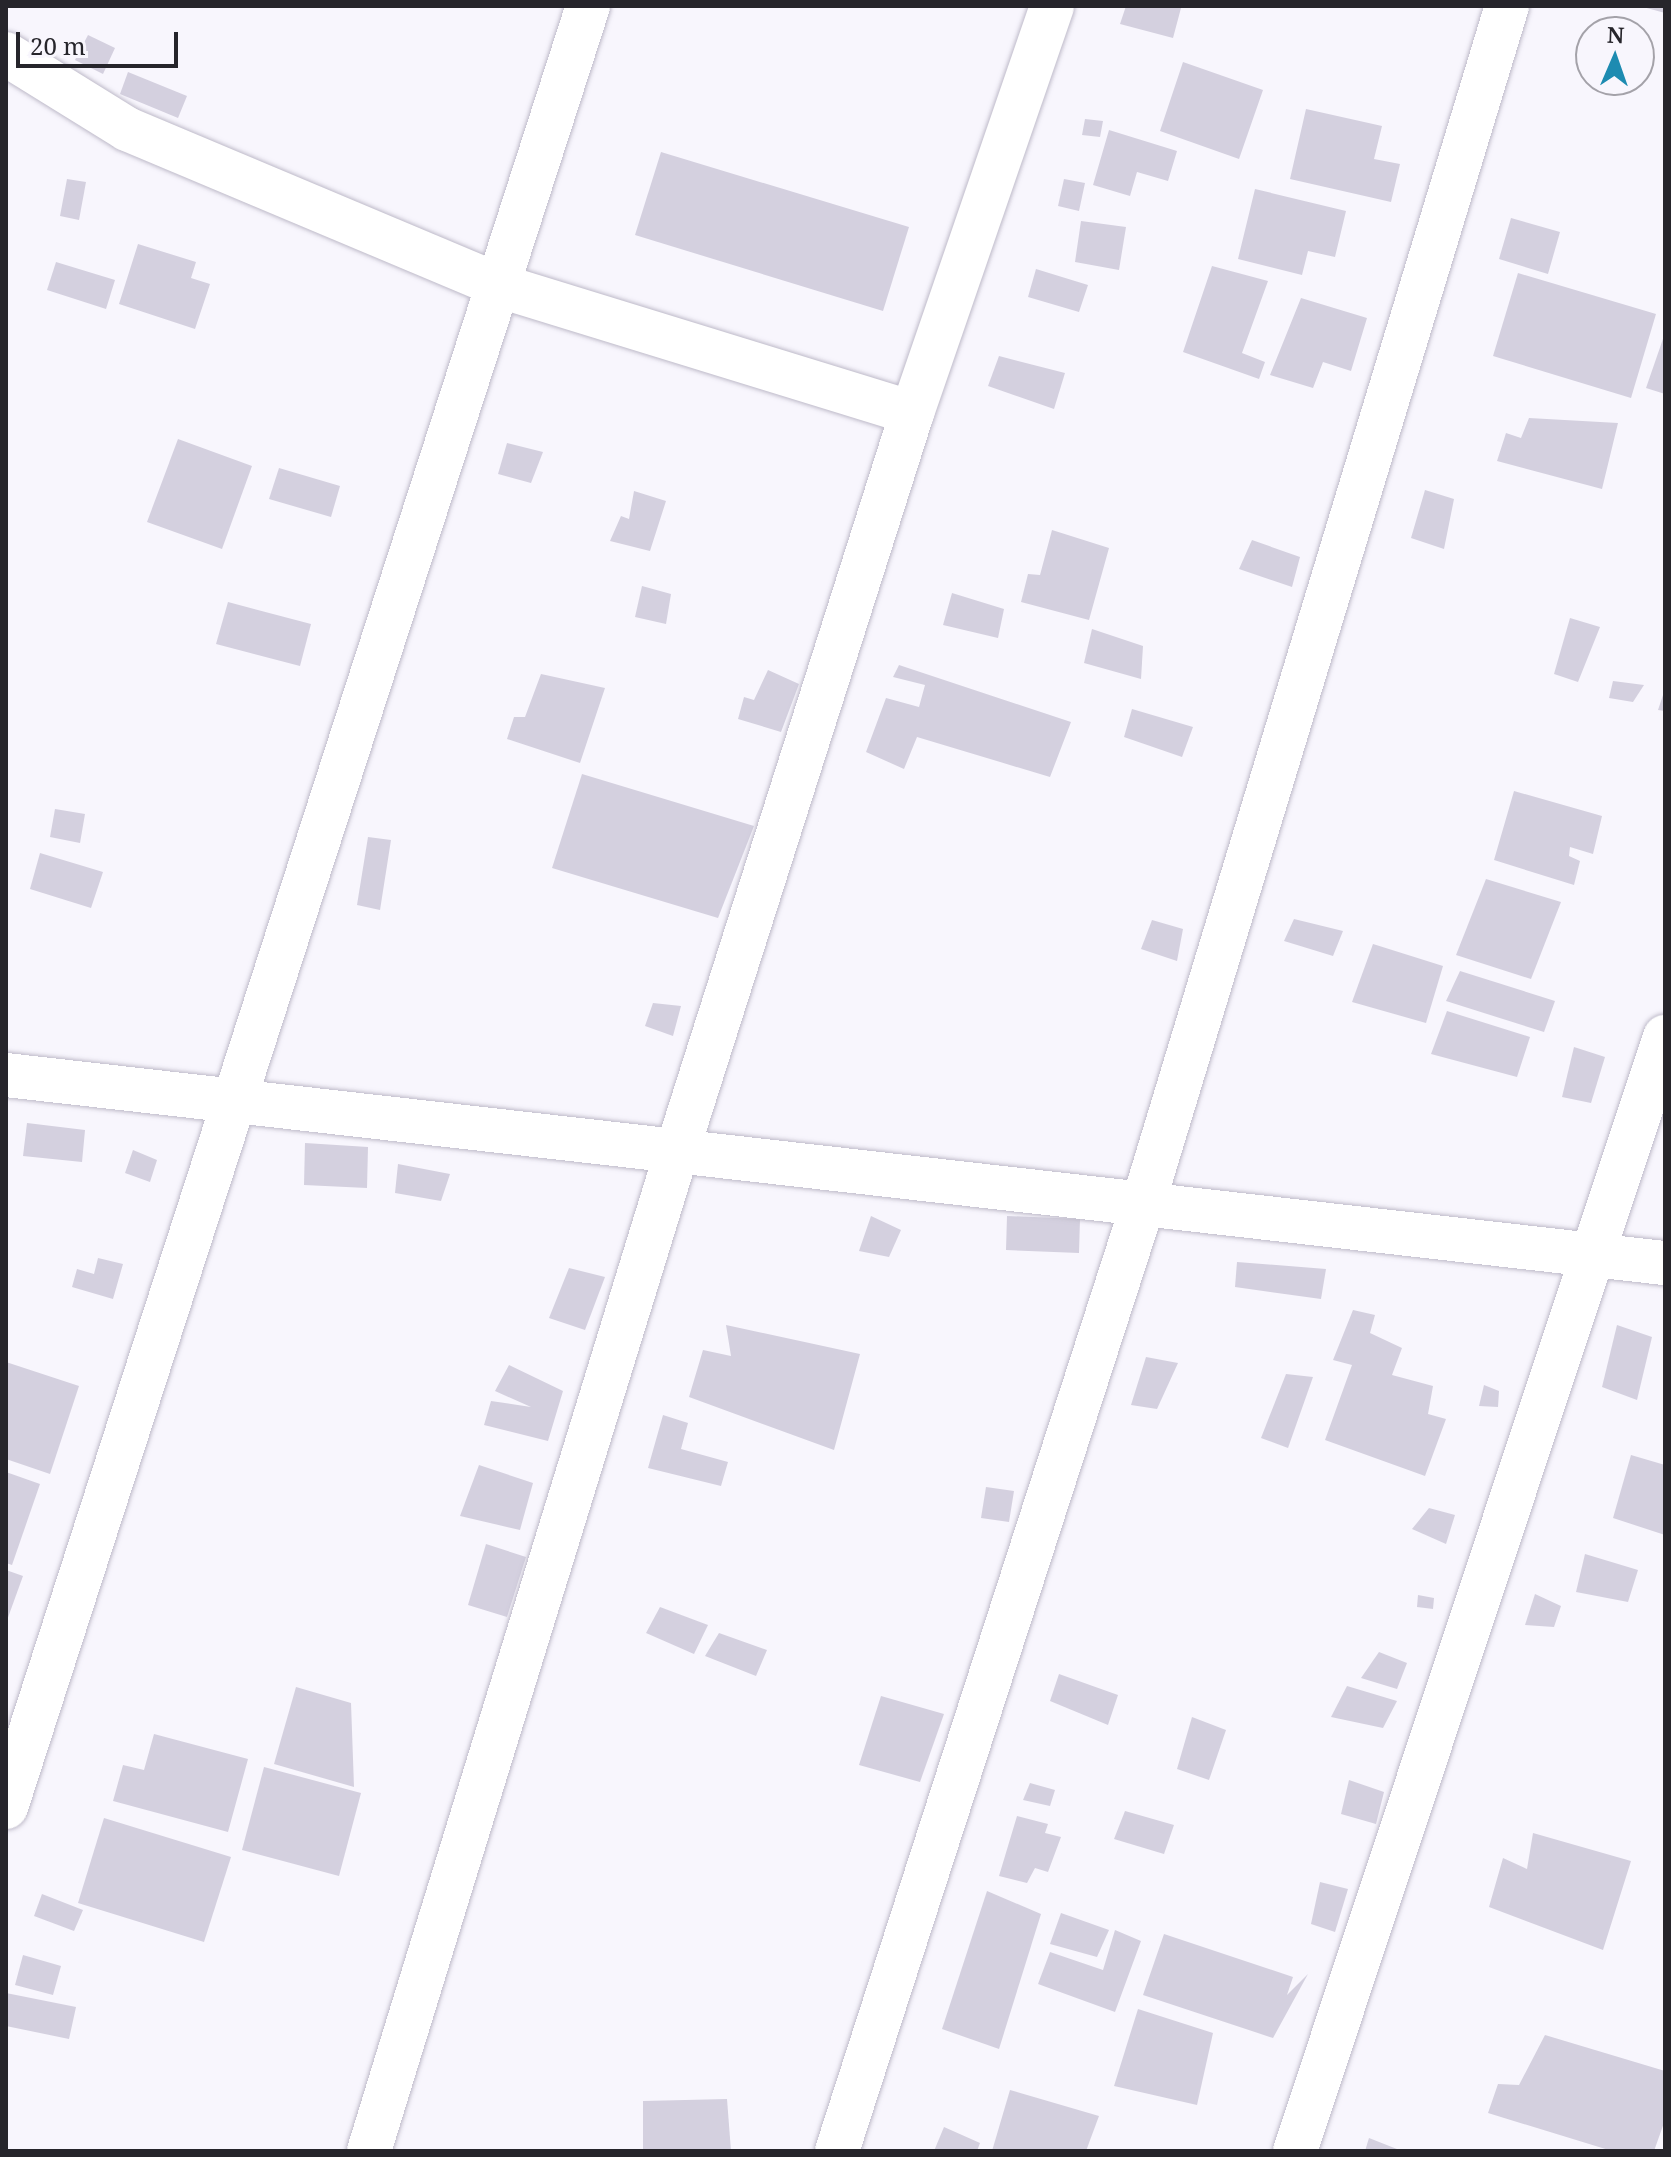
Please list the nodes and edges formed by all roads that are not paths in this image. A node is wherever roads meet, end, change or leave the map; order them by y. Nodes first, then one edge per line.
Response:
1 (588, 6) edge
2 (1052, 6) edge
3 (1507, 6) edge
4 (6, 54) edge
5 (500, 286) junction
6 (912, 413) junction
7 (1665, 1037) edge
8 (6, 1075) edge
9 (234, 1101) junction
10 (677, 1151) junction
11 (1143, 1204) junction
12 (1592, 1255) junction
13 (1665, 1263) edge
14 (6, 1807) edge
15 (369, 2151) edge
16 (837, 2151) edge
17 (1295, 2151) edge

1 - 5 street
2 - 6 street
3 - 11 street
4 - 5 street
5 - 6 street
5 - 9 street
6 - 10 street
7 - 12 street
8 - 9 street
9 - 10 street
9 - 14 street
10 - 11 street
10 - 15 street
11 - 12 street
11 - 16 street
12 - 13 street
12 - 17 street

